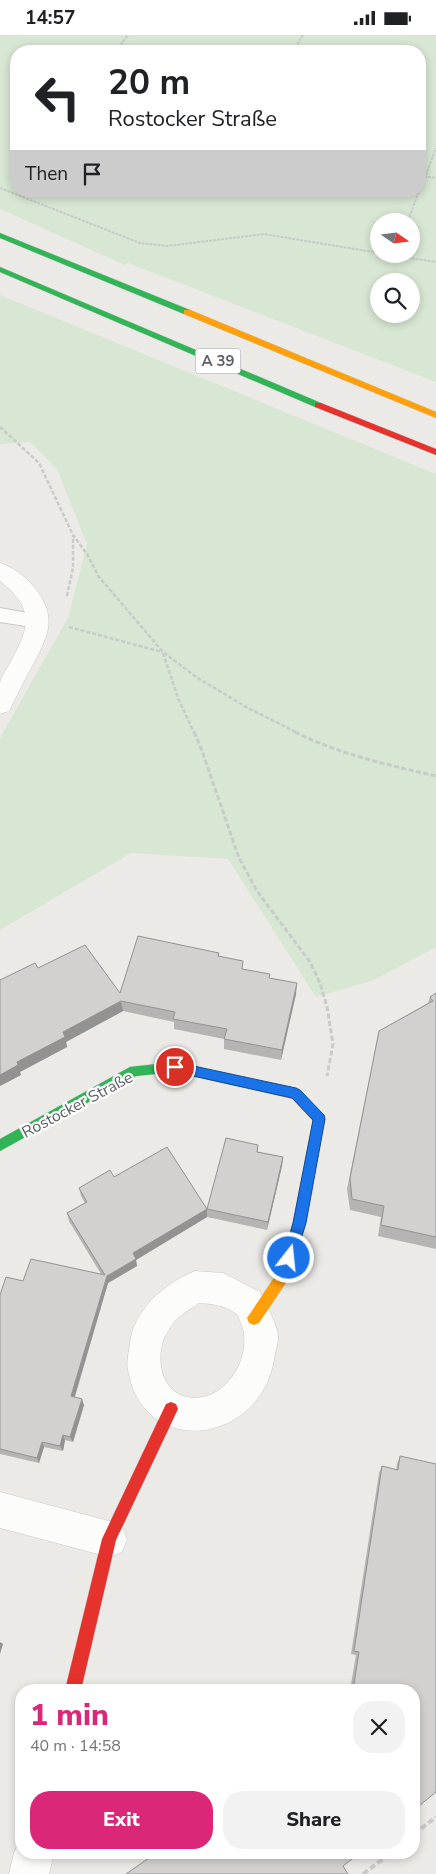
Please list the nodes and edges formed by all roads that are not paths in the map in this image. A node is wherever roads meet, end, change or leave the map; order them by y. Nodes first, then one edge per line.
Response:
1 (0, 235) edge
2 (0, 269) edge
3 (436, 415) edge
4 (436, 452) edge
5 (0, 571) edge
6 (0, 615) edge
7 (47, 622) junction
8 (0, 705) edge
9 (0, 1145) edge
10 (254, 1318) junction
11 (171, 1409) junction
12 (0, 1511) edge
13 (110, 1539) junction
14 (74, 1684) edge
15 (33, 1859) edge
16 (29, 1874) edge

1 - 3 main road, A 39
2 - 4 main road, A 39
5 - 7 street
6 - 7 lane
7 - 8 street
9 - 10 main road, Rostocker Straße
10 - 11 street
10 - 11 street
11 - 13 main road
12 - 13 street
13 - 14 main road
15 - 16 street

